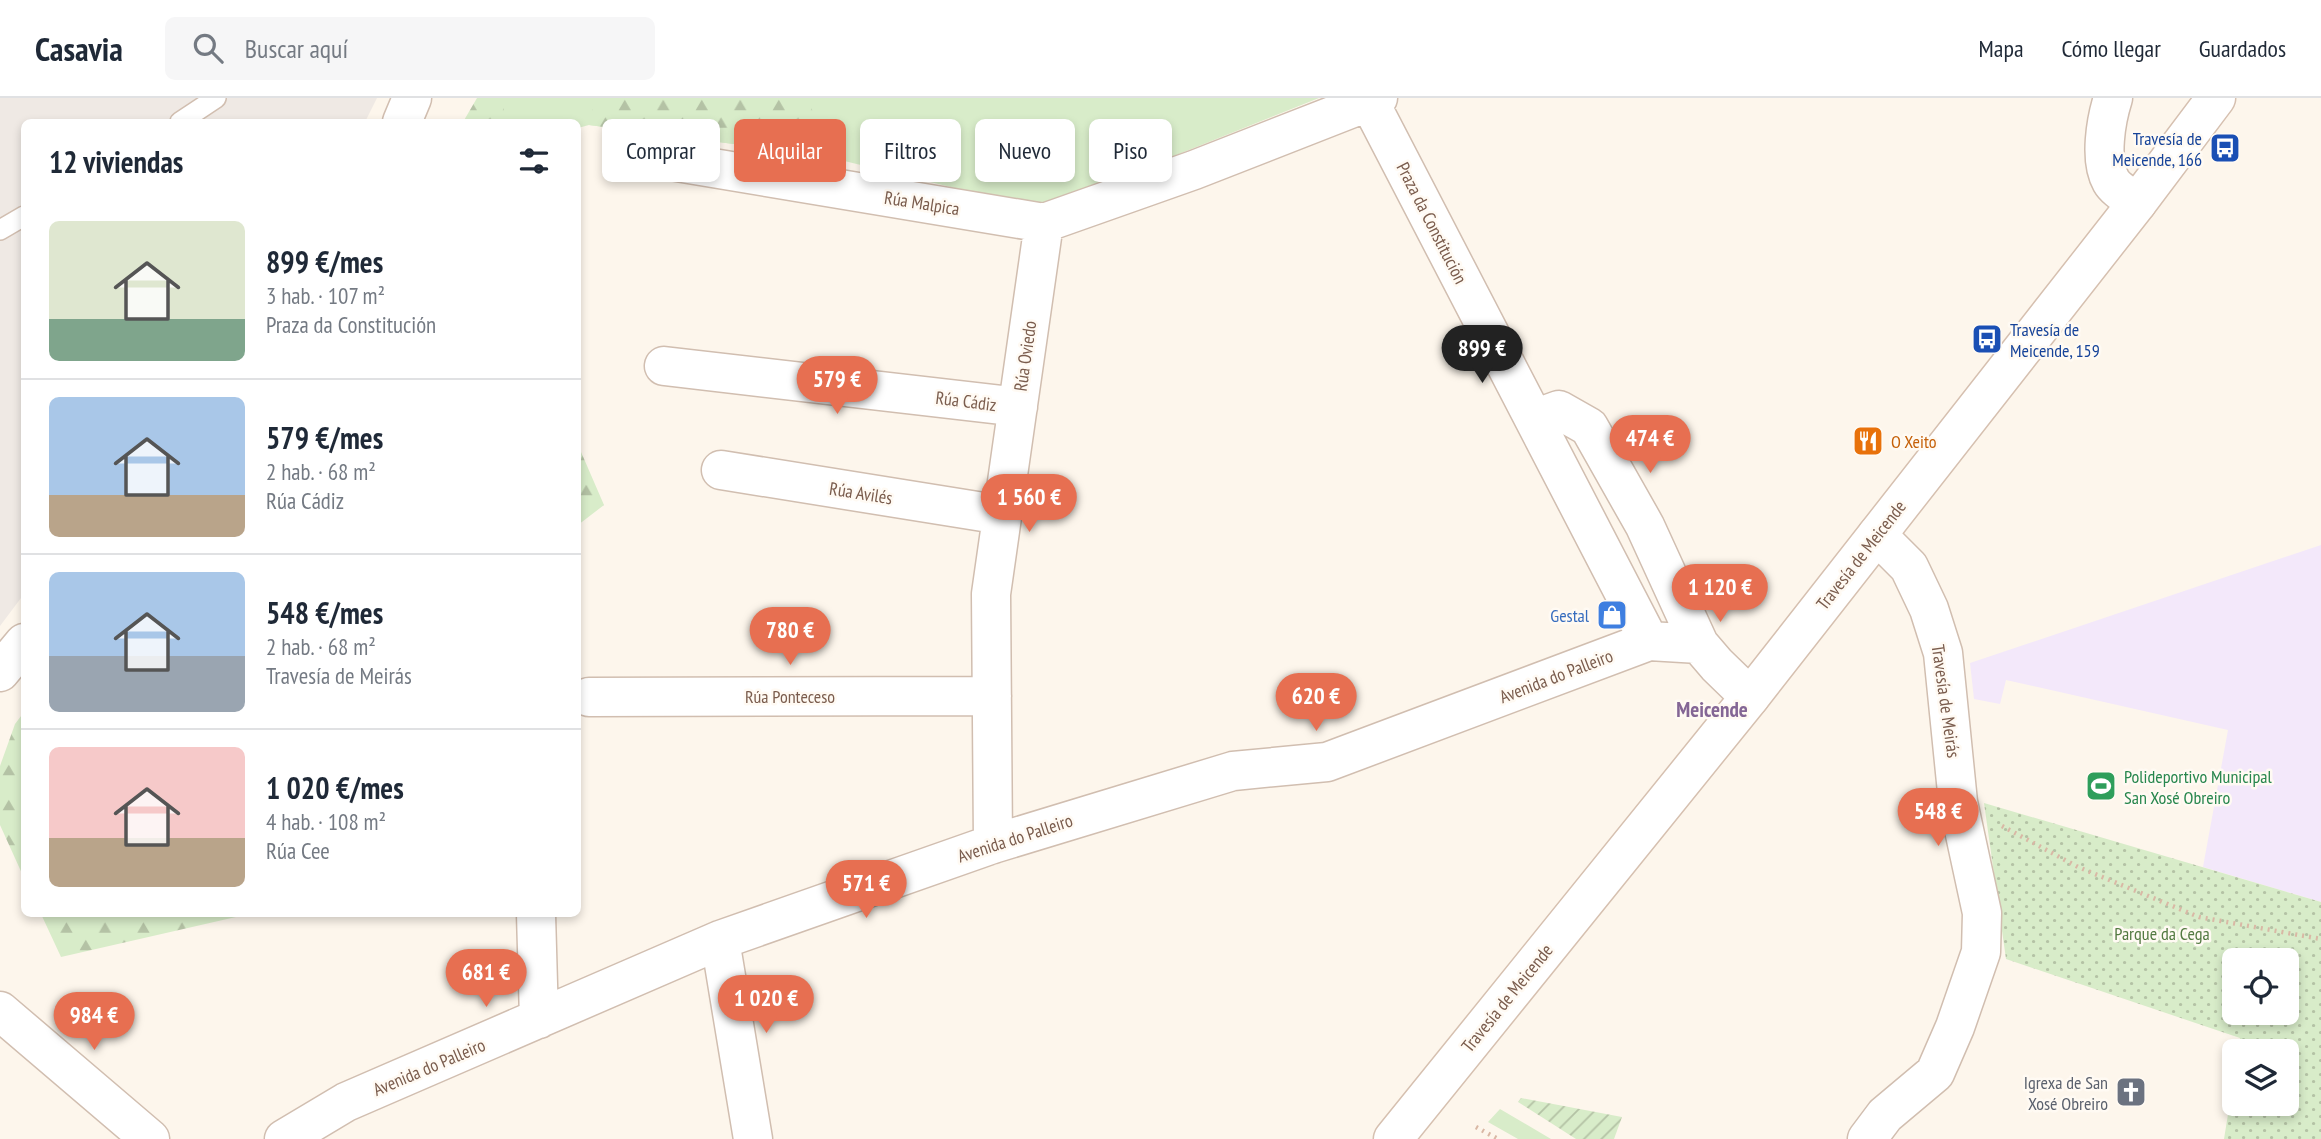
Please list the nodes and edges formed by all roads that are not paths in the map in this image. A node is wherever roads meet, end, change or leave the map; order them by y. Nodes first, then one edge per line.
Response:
1 (216, 98) edge
2 (412, 98) edge
3 (2113, 98) edge
4 (2216, 98) edge
5 (1373, 100) edge
6 (184, 119) edge
7 (403, 119) edge
8 (720, 169) edge
9 (2137, 203) junction
10 (21, 218) edge
11 (1044, 223) junction
12 (0, 230) edge
13 (664, 366) dead end
14 (1018, 407) junction
15 (1534, 419) junction
16 (721, 470) dead end
17 (1002, 515) junction
18 (1877, 535) junction
19 (1649, 641) junction
20 (1699, 644) junction
21 (21, 647) edge
22 (0, 672) edge
23 (992, 696) junction
24 (589, 697) dead end
25 (1750, 697) junction
26 (993, 844) junction
27 (536, 917) edge
28 (720, 940) junction
29 (0, 1011) edge
30 (539, 1019) junction
31 (150, 1139) edge
32 (284, 1139) edge
33 (753, 1139) edge
34 (1393, 1139) edge
35 (1867, 1139) edge

1 - 6 lane
2 - 7 street
3 - 9 street
4 - 9 street, Travesía de Meicende
5 - 11 street
5 - 15 street, Praza da Constitución
8 - 11 street, Rúa Malpica
9 - 18 street, Travesía de Meicende
10 - 12 lane
11 - 14 street, Rúa Oviedo
13 - 14 street, Rúa Cádiz
14 - 17 street, Rúa Oviedo
15 - 19 street, Praza da Constitución
15 - 20 street
16 - 17 street, Rúa Avilés
17 - 23 street, Rúa Oviedo
18 - 25 street, Travesía de Meicende
18 - 35 street, Travesía de Meirás
19 - 20 street
19 - 26 street, Avenida do Palleiro
20 - 25 street
21 - 22 street
23 - 24 street, Rúa Ponteceso
23 - 26 street, Rúa Oviedo
25 - 34 street, Travesía de Meicende
26 - 28 street, Avenida do Palleiro
27 - 30 street
28 - 30 street, Avenida do Palleiro
28 - 33 street
29 - 31 street
30 - 32 street, Avenida do Palleiro

